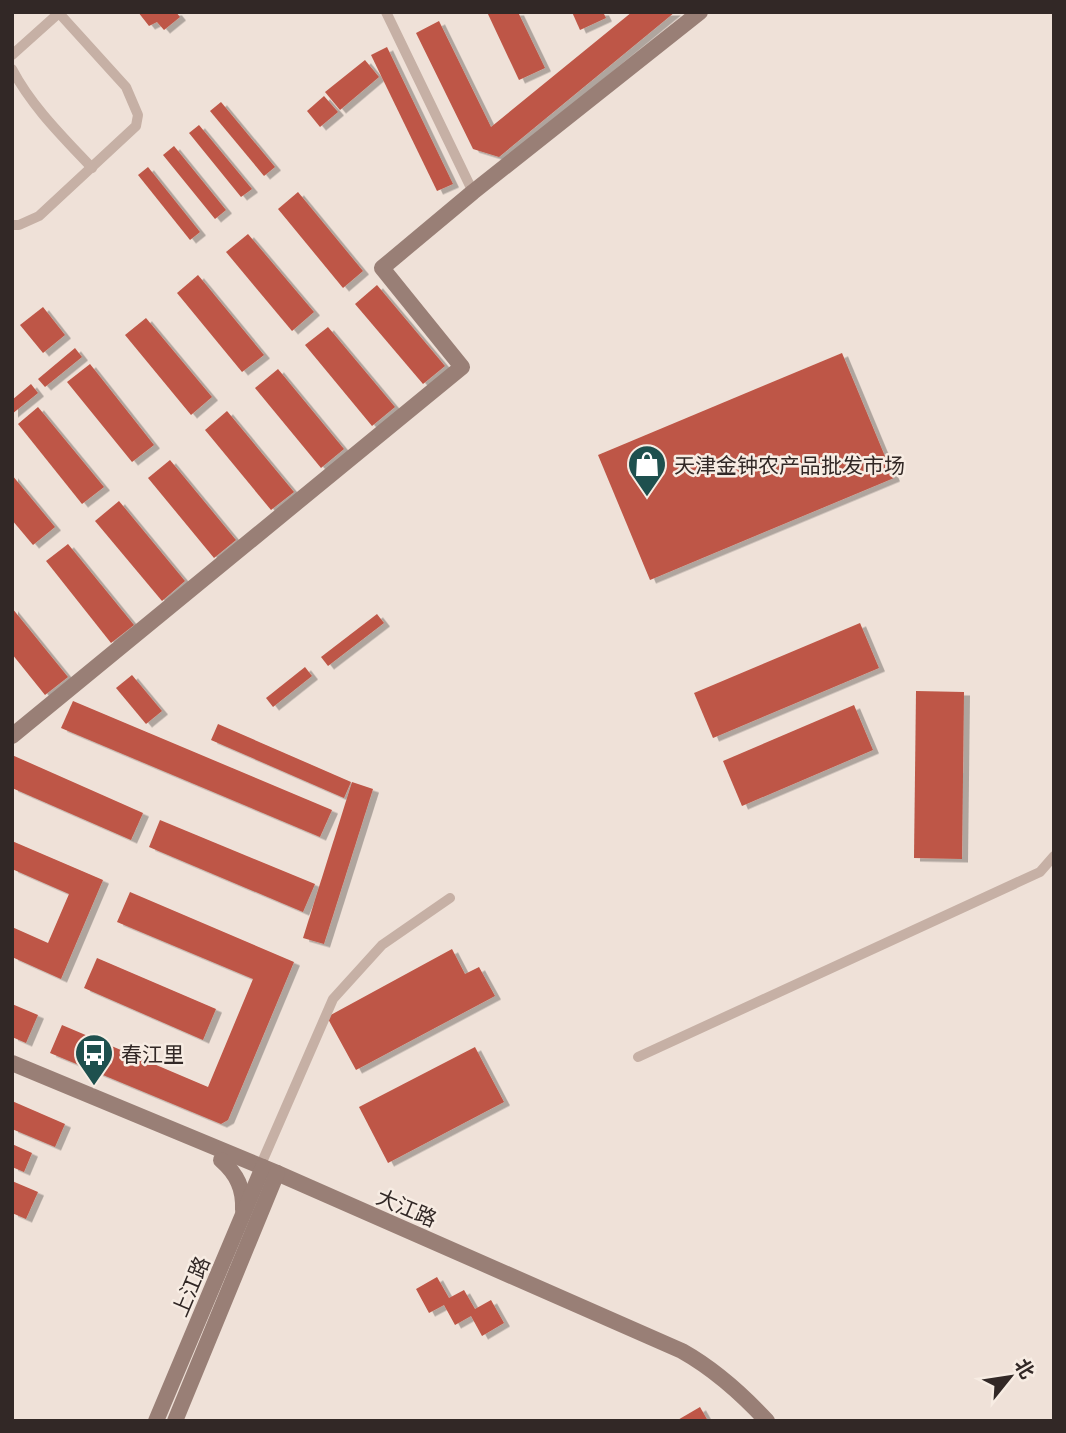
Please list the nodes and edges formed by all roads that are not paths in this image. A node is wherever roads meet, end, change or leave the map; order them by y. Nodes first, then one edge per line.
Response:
1 (386, 12) edge
2 (700, 12) edge
3 (59, 13) edge
4 (12, 55) edge
5 (12, 69) edge
6 (92, 168) junction
7 (472, 192) junction
8 (12, 225) edge
9 (12, 736) edge
10 (1054, 856) edge
11 (450, 898) dead end
12 (638, 1057) dead end
13 (12, 1063) edge
14 (12, 1073) edge
15 (224, 1157) junction
16 (261, 1175) junction
17 (249, 1219) junction
18 (156, 1421) edge
19 (175, 1421) edge
20 (757, 1421) edge
21 (767, 1421) edge

1 - 7 street
2 - 7 street
3 - 4 street
3 - 6 street
5 - 6 street
6 - 8 street
7 - 9 street
10 - 12 street
11 - 16 street
13 - 15 street
14 - 15 street
15 - 16 street
15 - 17 street
16 - 17 street
16 - 20 street, 大江路
16 - 21 street, 大江路
17 - 18 street, 上江路
17 - 19 street, 上江路

